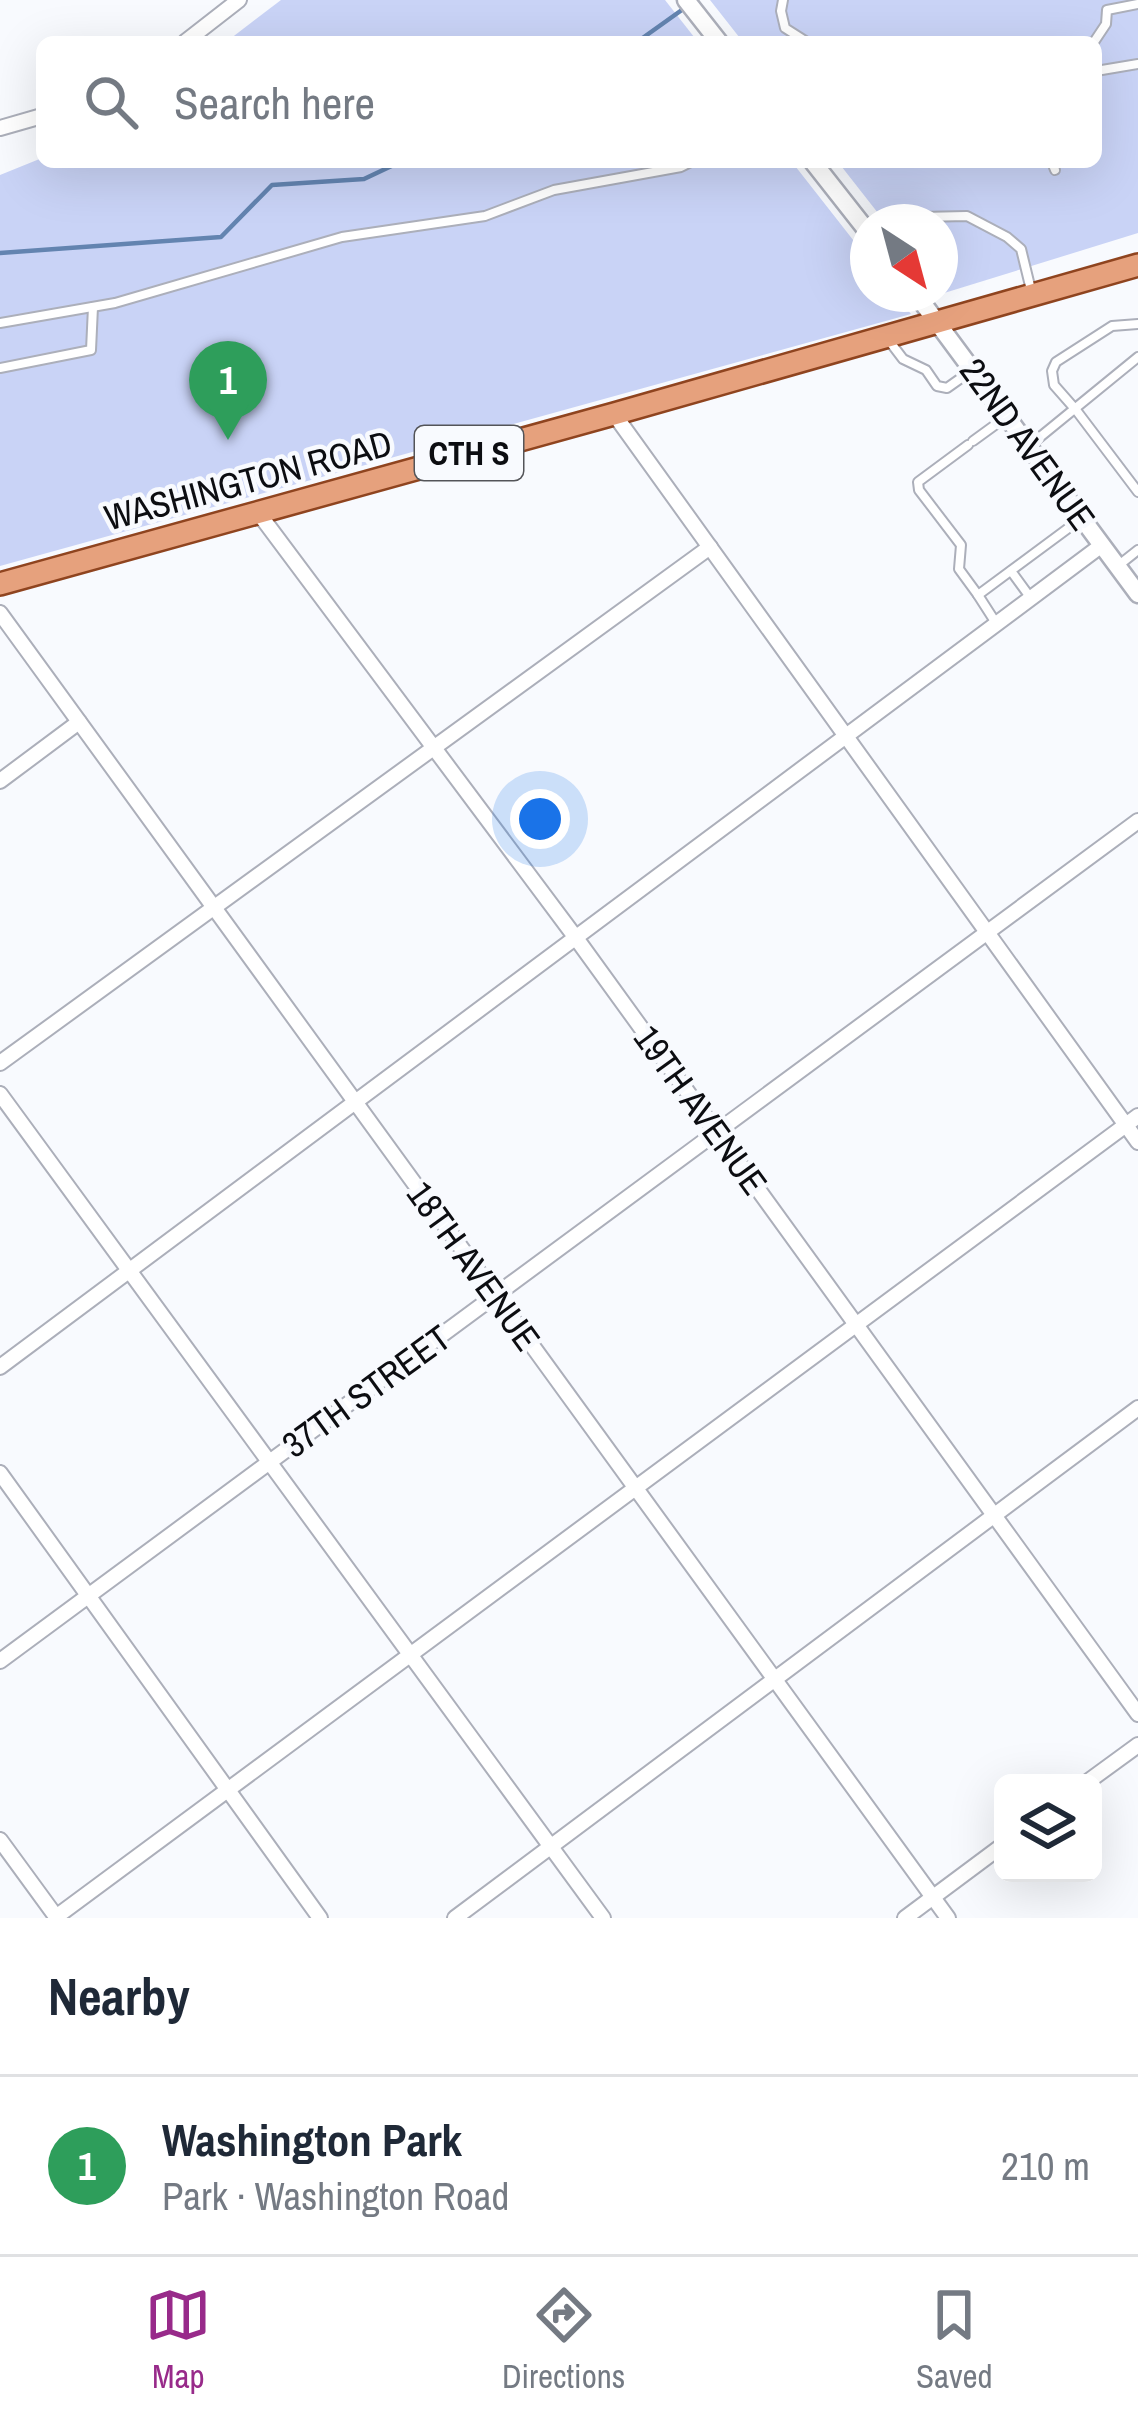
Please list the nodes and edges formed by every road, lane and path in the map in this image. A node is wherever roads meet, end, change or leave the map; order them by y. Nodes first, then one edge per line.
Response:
1 (239, 0) edge
2 (686, 0) edge
3 (783, 0) edge
4 (1138, 4) edge
5 (193, 36) edge
6 (714, 36) edge
7 (798, 36) edge
8 (1098, 36) edge
9 (1138, 64) edge
10 (1102, 70) edge
11 (36, 118) edge
12 (0, 128) edge
13 (675, 168) edge
14 (818, 168) edge
15 (850, 209) edge
16 (958, 216) edge
17 (1138, 265) edge
18 (1032, 295) junction
19 (93, 307) junction
20 (930, 312) edge
21 (938, 322) junction
22 (0, 323) edge
23 (1138, 323) edge
24 (886, 337) junction
25 (1138, 357) edge
26 (0, 368) edge
27 (973, 369) junction
28 (1076, 410) junction
29 (614, 414) junction
30 (1007, 416) junction
31 (1029, 446) junction
32 (1138, 492) edge
33 (257, 511) junction
34 (1082, 518) junction
35 (1102, 545) junction
36 (710, 547) junction
37 (1138, 550) edge
38 (1117, 566) junction
39 (1011, 571) junction
40 (0, 584) edge
41 (1138, 594) edge
42 (977, 596) junction
43 (1031, 598) junction
44 (0, 613) edge
45 (997, 624) junction
46 (79, 722) junction
47 (846, 736) junction
48 (434, 748) junction
49 (0, 781) edge
50 (1138, 821) edge
51 (214, 908) junction
52 (987, 932) junction
53 (575, 938) junction
54 (0, 1063) edge
55 (0, 1094) edge
56 (355, 1102) junction
57 (1132, 1120) edge
58 (716, 1132) junction
59 (1138, 1142) edge
60 (129, 1270) junction
61 (496, 1295) junction
62 (856, 1325) junction
63 (0, 1367) edge
64 (1138, 1408) edge
65 (269, 1462) junction
66 (0, 1473) edge
67 (635, 1488) junction
68 (994, 1516) junction
69 (88, 1596) junction
70 (410, 1654) junction
71 (0, 1661) edge
72 (775, 1680) junction
73 (1138, 1714) edge
74 (1138, 1744) edge
75 (1098, 1774) edge
76 (228, 1790) junction
77 (0, 1840) edge
78 (551, 1846) junction
79 (994, 1852) edge
80 (933, 1897) junction
81 (56, 1917) edge
82 (320, 1918) edge
83 (455, 1918) edge
84 (603, 1918) edge
85 (904, 1918) edge
86 (948, 1918) edge

1 - 5 street
2 - 6 street
3 - 7 lane
4 - 8 lane
9 - 10 lane
11 - 12 street
13 - 19 lane
14 - 15 street
16 - 18 lane
17 - 18 main road, WASHINGTON ROAD / CTH S
18 - 21 main road, WASHINGTON ROAD / CTH S
19 - 22 lane
19 - 26 lane
20 - 21 street, 22ND AVENUE
21 - 24 main road, WASHINGTON ROAD / CTH S
21 - 27 street, 22ND AVENUE
23 - 28 lane
24 - 27 lane
24 - 29 main road, WASHINGTON ROAD / CTH S
25 - 28 lane
27 - 30 street, 22ND AVENUE
28 - 31 lane
28 - 32 lane
29 - 33 main road, WASHINGTON ROAD / CTH S
29 - 36 street
30 - 31 street, 22ND AVENUE
30 - 42 lane
31 - 34 street, 22ND AVENUE
33 - 40 main road, WASHINGTON ROAD / CTH S
33 - 48 street, 19TH AVENUE
34 - 35 street, 22ND AVENUE
34 - 39 lane
35 - 38 street, 22ND AVENUE
35 - 43 street
36 - 47 street
36 - 48 street
37 - 38 lane
38 - 41 street, 22ND AVENUE
39 - 42 lane
39 - 43 lane
42 - 45 lane
43 - 45 street
44 - 46 street, 18TH AVENUE
45 - 47 street
46 - 49 street
46 - 51 street, 18TH AVENUE
47 - 52 street
47 - 53 street
48 - 51 street
48 - 53 street, 19TH AVENUE
50 - 52 street, 37TH STREET
51 - 54 street
51 - 56 street, 18TH AVENUE
52 - 57 street
52 - 58 street, 37TH STREET
53 - 56 street
53 - 58 street, 19TH AVENUE
55 - 60 street
56 - 60 street
56 - 61 street, 18TH AVENUE
57 - 59 street
57 - 62 street
58 - 61 street, 37TH STREET
58 - 62 street, 19TH AVENUE
60 - 63 street
60 - 65 street
61 - 65 street, 37TH STREET
61 - 67 street, 18TH AVENUE
62 - 67 street
62 - 68 street, 19TH AVENUE
64 - 68 street
65 - 69 street, 37TH STREET
65 - 70 street
66 - 69 street
67 - 70 street
67 - 72 street, 18TH AVENUE
68 - 72 street
68 - 73 street, 19TH AVENUE
69 - 71 street, 37TH STREET
69 - 76 street
70 - 76 street
70 - 78 street
72 - 78 street
72 - 80 street, 18TH AVENUE
74 - 75 street
76 - 81 street
76 - 82 street
77 - 81 street
78 - 83 street
78 - 84 street
79 - 80 street
80 - 85 street
80 - 86 street, 18TH AVENUE

